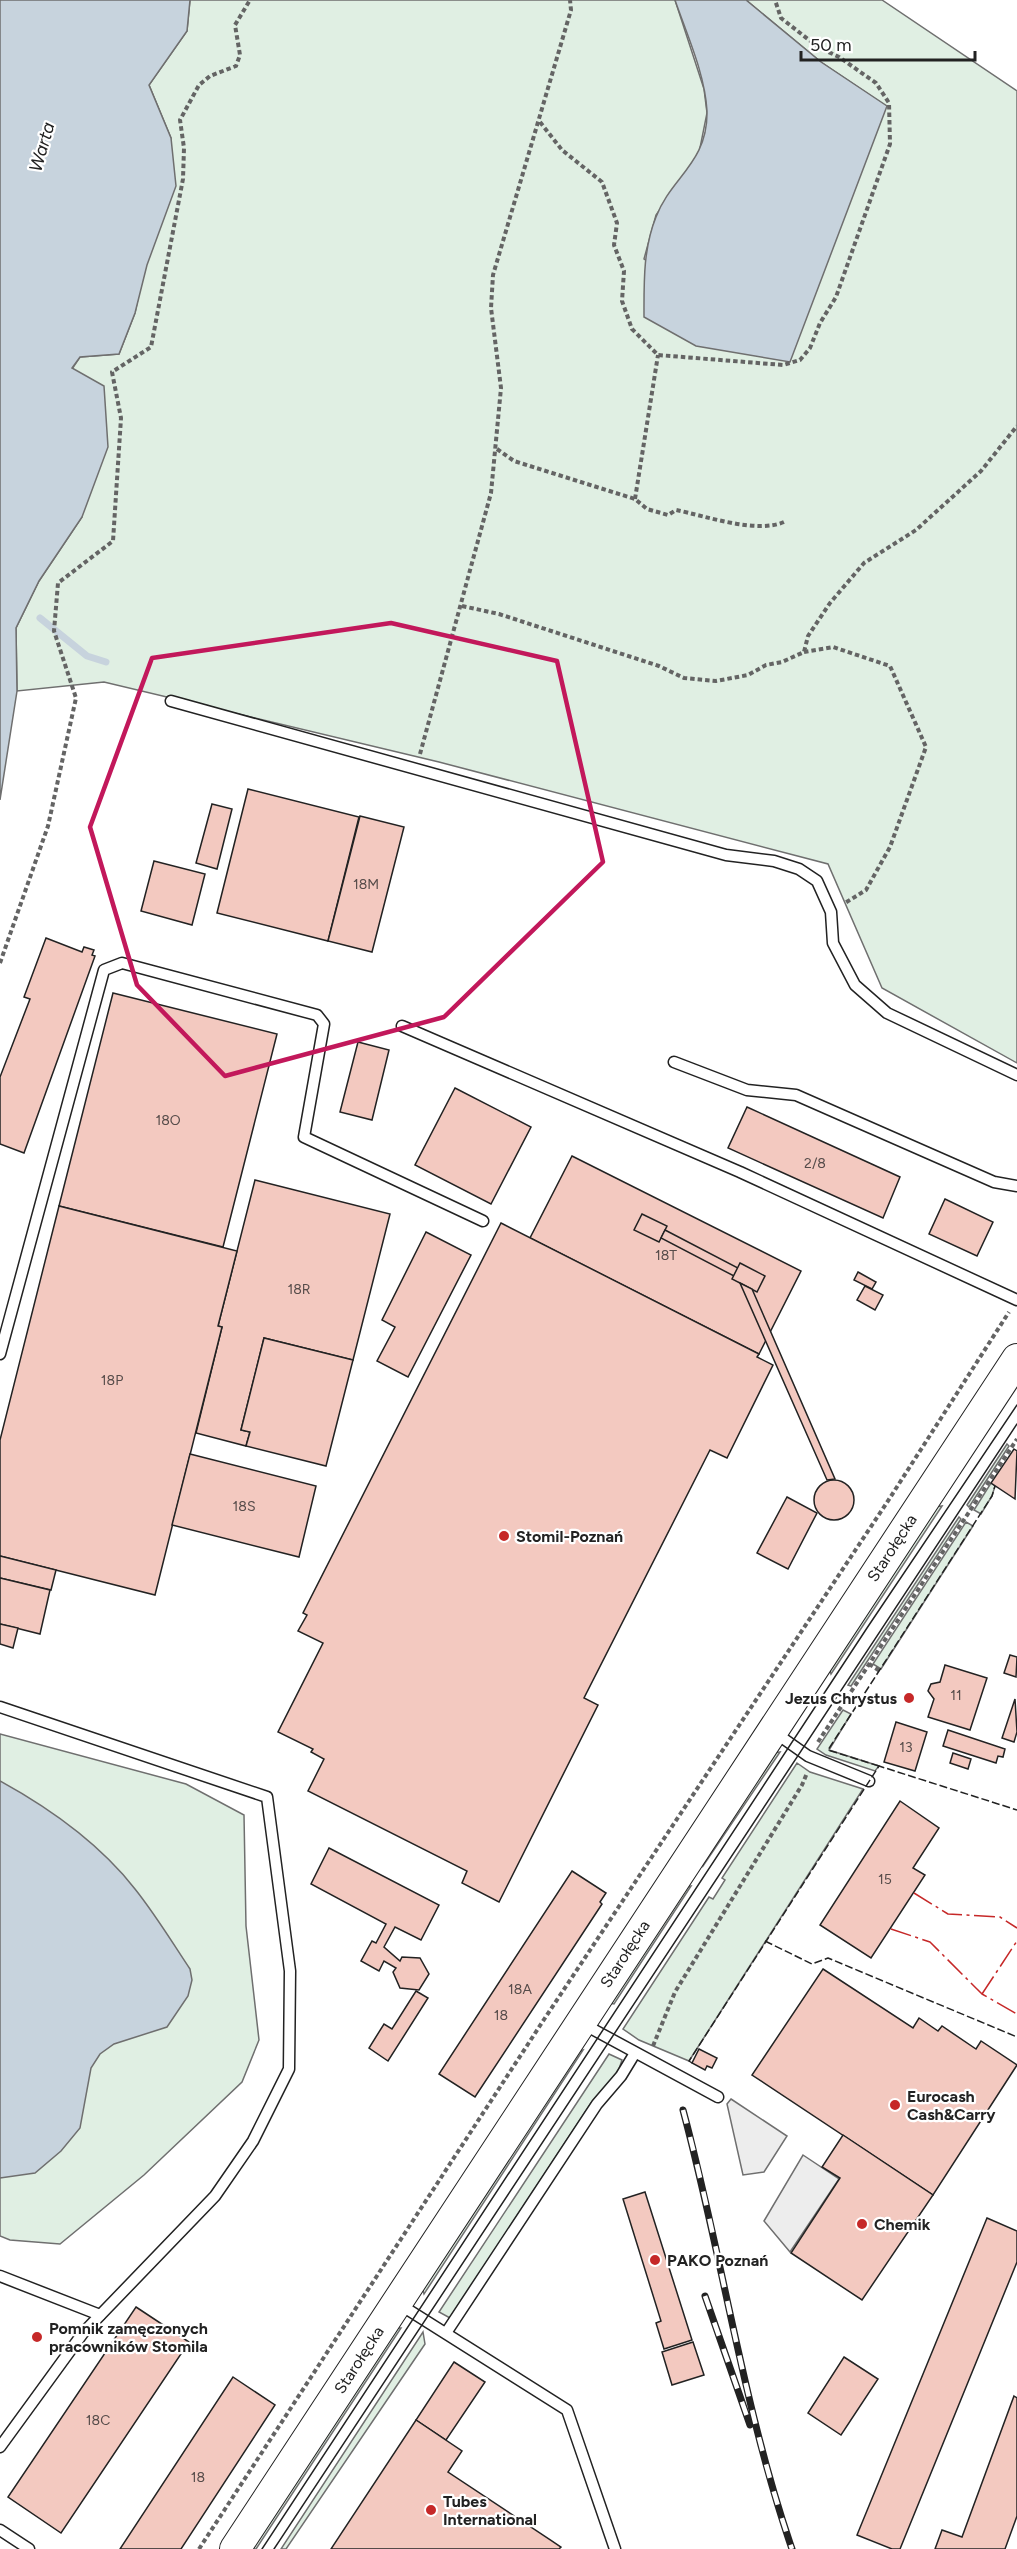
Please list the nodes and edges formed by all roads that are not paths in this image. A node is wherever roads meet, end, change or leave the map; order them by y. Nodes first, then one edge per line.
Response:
1 (171, 701) dead end
2 (402, 1026) dead end
3 (674, 1062) dead end
4 (1017, 1075) edge
5 (1017, 1186) edge
6 (483, 1221) dead end
7 (1016, 1300) edge
8 (0, 1354) edge
9 (1017, 1359) edge
10 (0, 1707) edge
11 (771, 1730) junction
12 (869, 1780) dead end
13 (580, 2022) junction
14 (635, 2053) junction
15 (718, 2097) dead end
16 (0, 2276) edge
17 (397, 2302) junction
18 (100, 2315) junction
19 (446, 2333) junction
20 (0, 2447) edge
21 (0, 2530) edge
22 (29, 2549) edge
23 (235, 2549) edge
24 (615, 2549) edge

1 - 4 lane
2 - 7 lane
3 - 5 lane
6 - 8 lane
9 - 11 street, Starołęcka
10 - 18 lane
11 - 12 lane
11 - 13 street, Starołęcka
13 - 14 lane
13 - 17 street, Starołęcka
14 - 15 lane
14 - 19 lane
16 - 18 lane
17 - 19 lane
17 - 23 street, Starołęcka
18 - 20 lane
19 - 24 lane
21 - 22 lane

